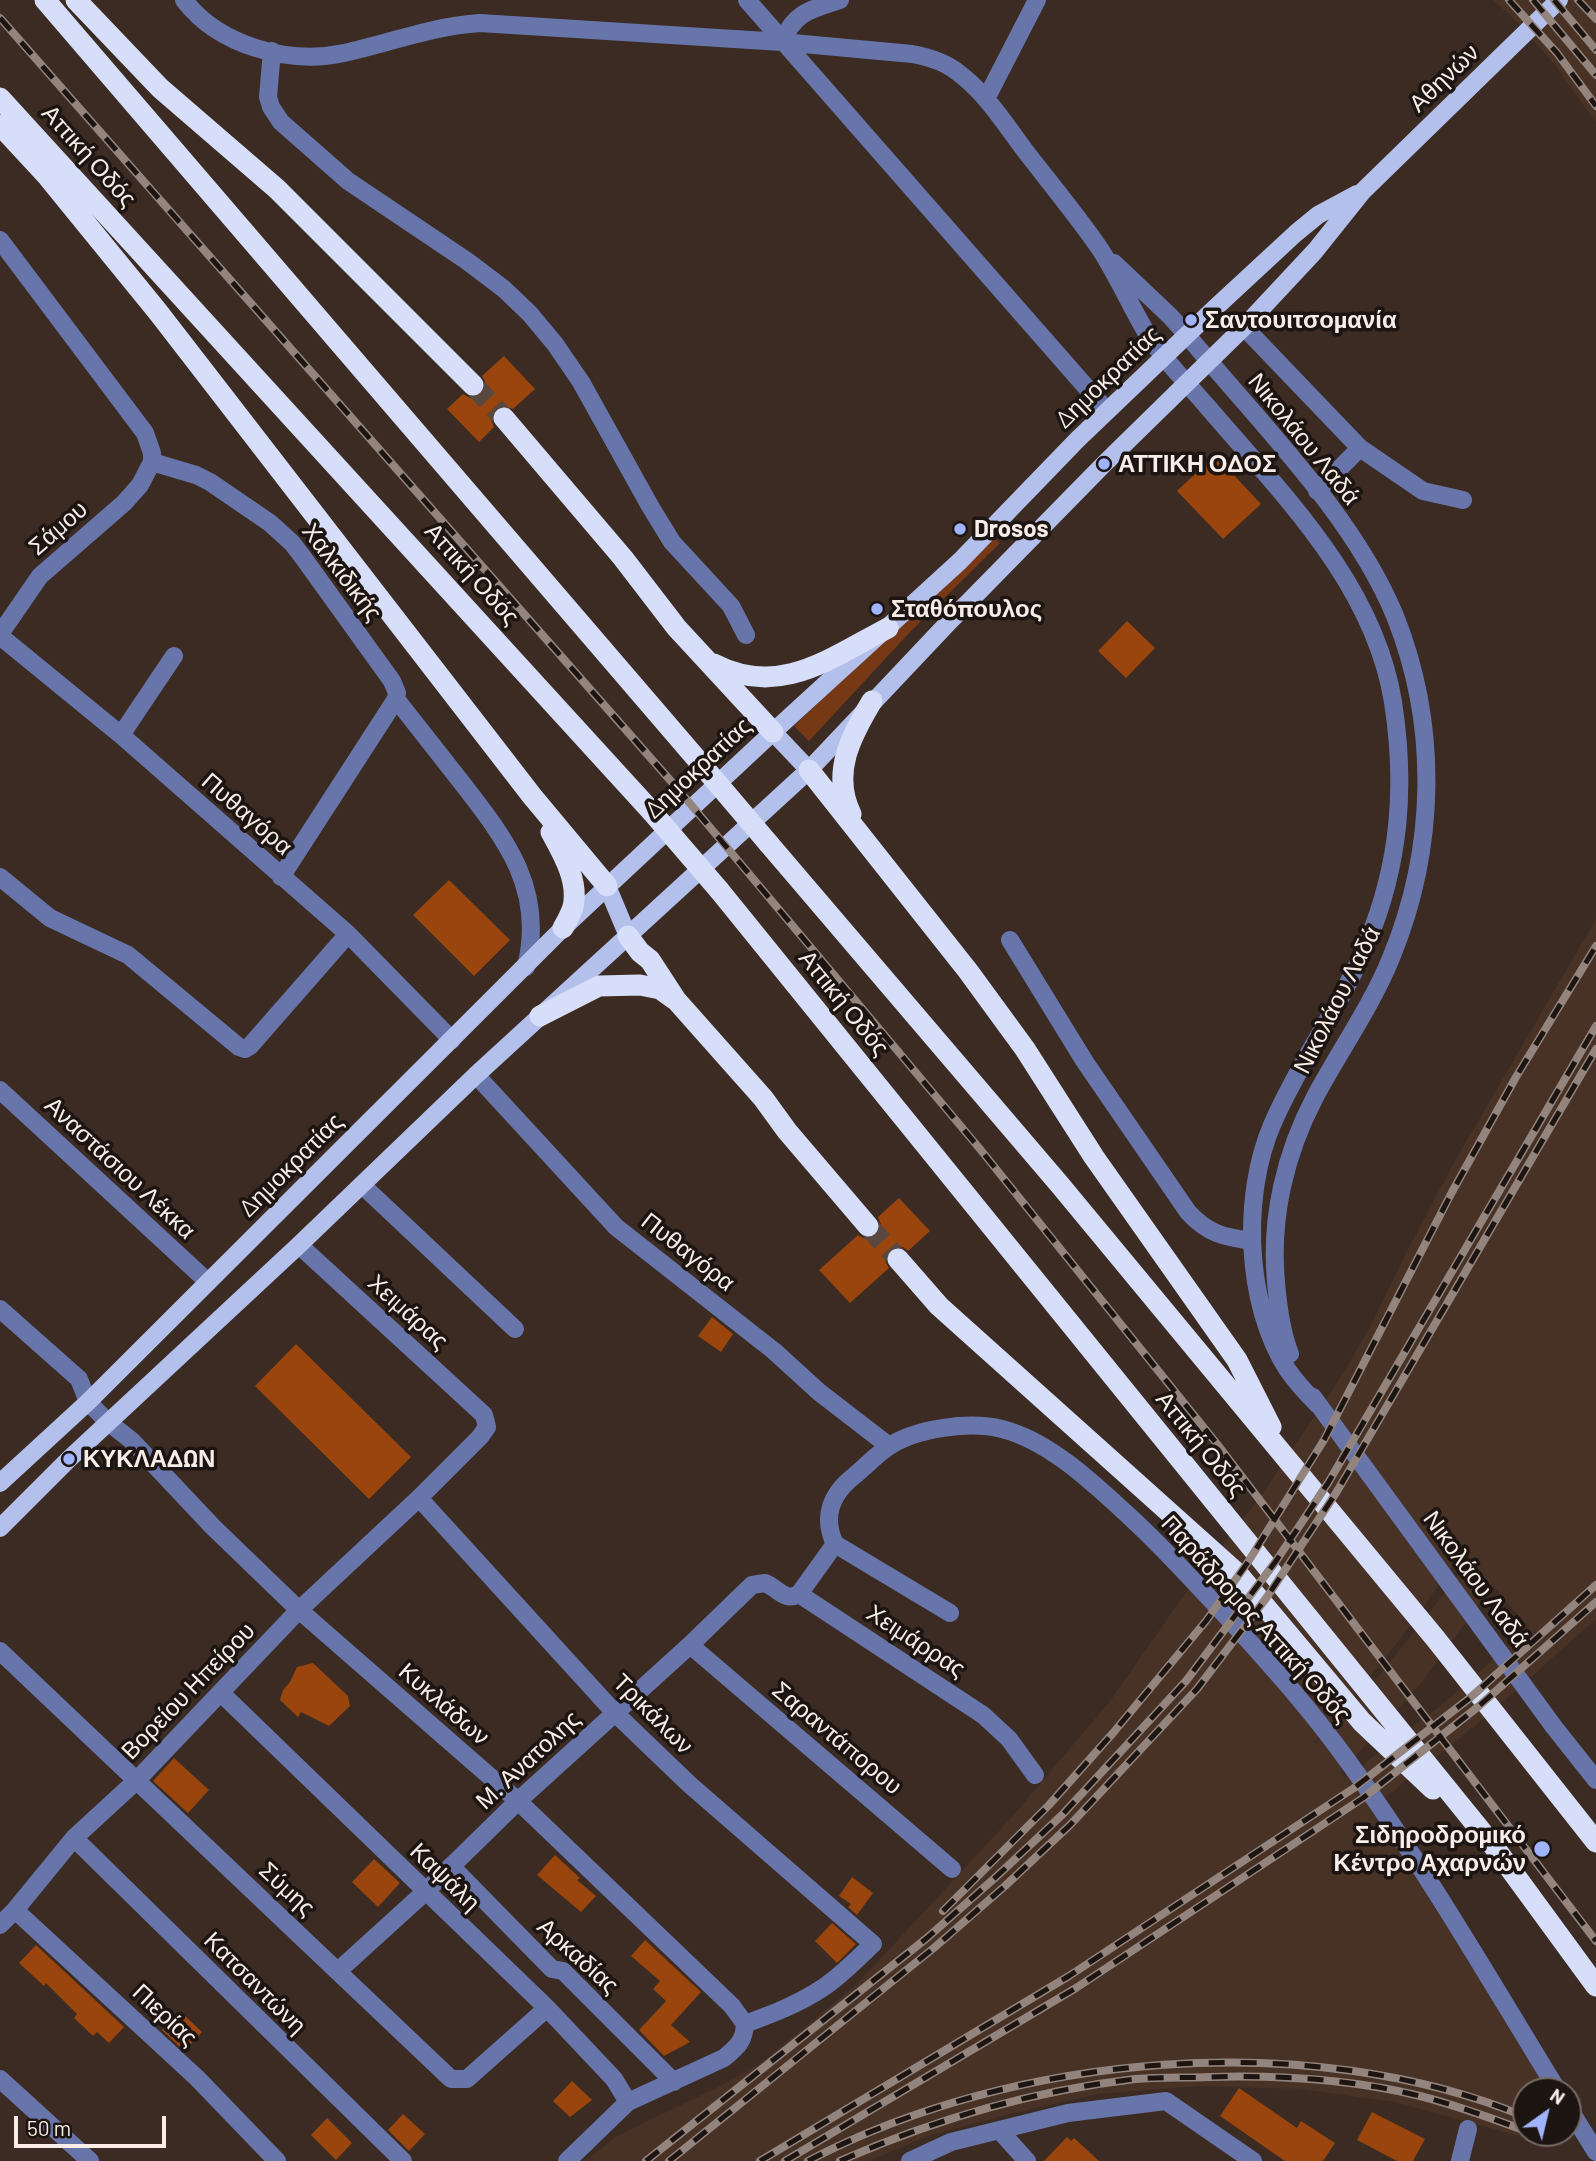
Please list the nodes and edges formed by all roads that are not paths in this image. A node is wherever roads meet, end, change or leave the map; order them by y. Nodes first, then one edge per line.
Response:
1 (45, 0) edge
2 (76, 0) edge
3 (184, 0) edge
4 (747, 0) edge
5 (840, 0) edge
6 (1037, 0) edge
7 (1559, 0) edge
8 (782, 41) junction
9 (272, 51) junction
10 (0, 98) edge
11 (986, 99) junction
12 (0, 125) edge
13 (1363, 191) junction
14 (0, 240) edge
15 (1101, 251) junction
16 (1244, 327) junction
17 (1187, 335) junction
18 (1165, 357) junction
19 (1209, 362) junction
20 (1187, 383) junction
21 (473, 385) tunnel mouth
22 (1107, 411) junction
23 (504, 418) tunnel mouth
24 (1360, 448) junction
25 (152, 462) junction
26 (1317, 491) junction
27 (1463, 500) dead end
28 (888, 628) junction
29 (0, 635) edge
30 (746, 635) dead end
31 (174, 656) dead end
32 (706, 660) junction
33 (396, 699) junction
34 (872, 701) junction
35 (773, 732) junction
36 (121, 735) junction
37 (809, 770) junction
38 (533, 796) junction
39 (863, 838) junction
40 (0, 877) edge
41 (281, 877) junction
42 (607, 886) junction
43 (563, 928) junction
44 (348, 934) junction
45 (628, 936) junction
46 (1010, 940) dead end
47 (526, 967) junction
48 (676, 1000) junction
49 (540, 1016) junction
50 (452, 1040) junction
51 (477, 1075) junction
52 (0, 1090) edge
53 (362, 1185) junction
54 (868, 1226) tunnel mouth
55 (1252, 1241) junction
56 (299, 1245) junction
57 (898, 1259) tunnel mouth
58 (208, 1282) junction
59 (0, 1309) edge
60 (515, 1329) dead end
61 (88, 1402) junction
62 (1318, 1405) junction
63 (484, 1415) joint
64 (108, 1422) junction
65 (889, 1446) junction
66 (1289, 1463) junction
67 (0, 1483) edge
68 (419, 1498) junction
69 (0, 1528) edge
70 (835, 1544) junction
71 (752, 1585) joint
72 (799, 1594) junction
73 (299, 1610) junction
74 (950, 1613) dead end
75 (690, 1645) junction
76 (0, 1651) edge
77 (221, 1693) junction
78 (615, 1713) junction
79 (1035, 1775) dead end
80 (1596, 1780) edge
81 (135, 1781) junction
82 (518, 1801) junction
83 (74, 1838) junction
84 (1596, 1842) edge
85 (1495, 1848) junction
86 (451, 1866) junction
87 (952, 1869) dead end
88 (425, 1892) junction
89 (15, 1910) junction
90 (0, 1925) edge
91 (338, 1971) junction
92 (1596, 1986) edge
93 (547, 2008) junction
94 (745, 2024) junction
95 (1549, 2077) edge
96 (0, 2079) edge
97 (674, 2082) junction
98 (628, 2102) junction
99 (1468, 2129) dead end
100 (1582, 2130) edge
101 (999, 2131) junction
102 (1596, 2152) edge
103 (90, 2161) edge
104 (277, 2161) edge
105 (403, 2161) edge
106 (567, 2161) edge
107 (910, 2161) edge
108 (1027, 2161) edge
109 (1253, 2161) edge
110 (1460, 2161) edge

1 - 66 highway, Αττική Οδός, bridge
2 - 21 highway
3 - 9 street, Νικολάου Λαδά
4 - 8 street
5 - 8 street
6 - 11 street
7 - 13 main road, Αθηνών
8 - 9 street, Νικολάου Λαδά
8 - 11 street, Νικολάου Λαδά
8 - 22 street
9 - 30 street
10 - 85 highway, Αττική Οδός, bridge
11 - 15 street, Νικολάου Λαδά
12 - 38 highway
13 - 16 main road
13 - 17 main road, Δημοκρατίας
14 - 25 street
15 - 17 street, Νικολάου Λαδά
15 - 18 street, Νικολάου Λαδά
16 - 19 main road
16 - 24 street
17 - 18 main road, Δημοκρατίας
17 - 19 street, Νικολάου Λαδά
18 - 20 street, Νικολάου Λαδά
18 - 22 main road, Δημοκρατίας
19 - 20 main road
19 - 26 street, Νικολάου Λαδά
20 - 34 main road
20 - 55 street, Νικολάου Λαδά
22 - 28 main road, Δημοκρατίας
23 - 32 highway
24 - 26 street
24 - 27 street
25 - 29 street, Σάμου
25 - 33 street, Χαλκιδικής
26 - 62 street, Νικολάου Λαδά
28 - 32 highway
28 - 35 main road, Δημοκρατίας
29 - 36 street, Πυθαγόρα
31 - 36 street
32 - 35 highway
33 - 41 street
33 - 47 street, Χαλκιδικής
34 - 37 main road
34 - 39 highway
35 - 37 main road
35 - 42 main road, Δημοκρατίας
36 - 41 street, Πυθαγόρα
37 - 39 highway
37 - 45 main road
38 - 42 highway
38 - 43 highway
39 - 66 highway
40 - 44 street
41 - 44 street, Πυθαγόρα
42 - 43 main road, Δημοκρατίας
42 - 45 main road
43 - 47 main road, Δημοκρατίας
44 - 50 street, Πυθαγόρα
45 - 48 highway
45 - 49 main road
46 - 55 street
47 - 50 main road, Δημοκρατίας
48 - 49 highway
48 - 54 highway
49 - 51 main road
50 - 58 main road, Δημοκρατίας
51 - 53 main road
51 - 65 street, Πυθαγόρα
52 - 58 street, Αναστάσιου Λέκκα
53 - 56 main road
53 - 60 street
55 - 62 street, Νικολάου Λαδά
56 - 63 street, Χειμάρας
56 - 64 main road
57 - 85 highway
58 - 61 main road, Δημοκρατίας
59 - 61 street
61 - 64 street
61 - 67 main road, Δημοκρατίας
62 - 80 street, Νικολάου Λαδά
63 - 68 street, Βορείου Ηπείρου
64 - 69 main road
64 - 73 street, Κυκλάδων
65 - 70 street, Παράδρομος Αττική Οδός
65 - 95 street, Παράδρομος Αττική Οδός
66 - 84 highway, Αττική Οδός
68 - 73 street, Βορείου Ηπείρου
68 - 78 street, Τρικάλων
70 - 72 street
70 - 74 street
71 - 72 street, Χειμάρρας
71 - 75 street, Μ. Ανατολης
72 - 79 street, Χειμάρρας
73 - 77 street, Βορείου Ηπείρου
73 - 82 street, Κυκλάδων
75 - 78 street, Μ. Ανατολης
75 - 87 street, Σαραντάπορου
76 - 81 street, Σύμης
77 - 81 street, Βορείου Ηπείρου
77 - 88 street, Καψάλη
78 - 82 street, Μ. Ανατολης
78 - 94 street, Τρικάλων
81 - 83 street, Βορείου Ηπείρου
81 - 91 street, Σύμης
82 - 86 street, Μ. Ανατολης
82 - 94 street, Κυκλάδων
83 - 89 street, Βορείου Ηπείρου
83 - 105 street, Κατσαντώνη
85 - 92 highway, Αττική Οδός
86 - 88 street, Μ. Ανατολης
86 - 97 street, Αρκαδίας
88 - 91 street, Μ. Ανατολης
88 - 93 street, Καψάλη
89 - 90 street, Βορείου Ηπείρου
89 - 104 street, Πιερίας
91 - 93 street, Σύμης
93 - 98 street, Καψάλη
94 - 97 street
96 - 103 street
97 - 98 street
98 - 106 street
99 - 110 street
100 - 102 street
101 - 107 street
101 - 108 street
101 - 109 street

